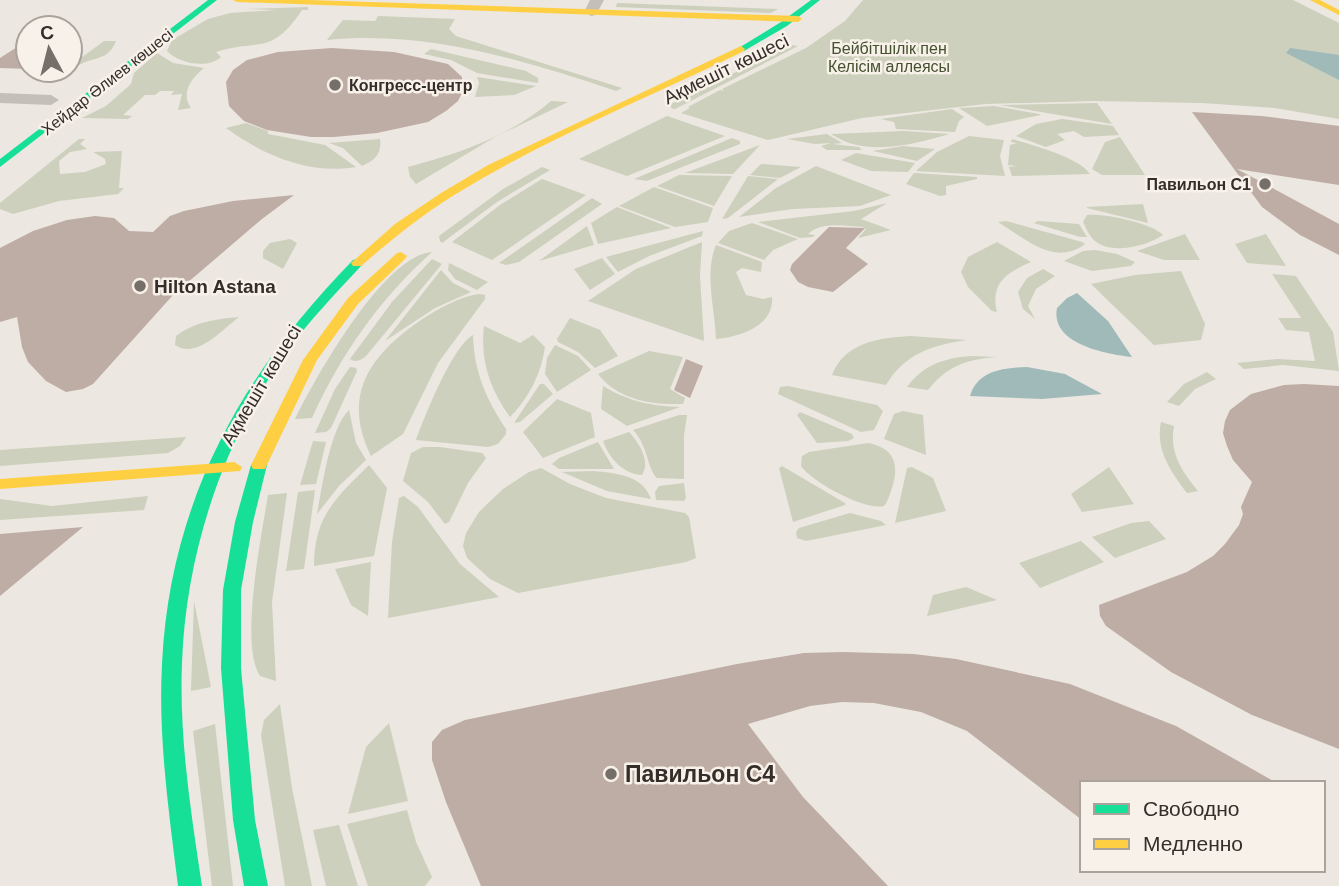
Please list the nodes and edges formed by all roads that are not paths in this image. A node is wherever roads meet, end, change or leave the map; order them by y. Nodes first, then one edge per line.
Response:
1 (190, 0) edge
2 (213, 0) edge
3 (237, 0) edge
4 (816, 0) edge
5 (1314, 0) edge
6 (594, 6) edge
7 (832, 6) dead end
8 (1339, 13) edge
9 (793, 19) junction
10 (816, 19) junction
11 (136, 39) dead end
12 (56, 96) joint
13 (0, 98) edge
14 (31, 116) dead end
15 (3, 159) edge
16 (495, 185) dead end
17 (411, 246) dead end
18 (259, 465) junction
19 (213, 469) junction
20 (0, 484) edge
21 (190, 886) edge
22 (256, 886) edge

1 - 11 street, Хейдар Әлиев көшесі
2 - 15 street, Хейдар Әлиев көшесі
3 - 6 street
4 - 9 street, Ақмешіт көшесі
5 - 8 street
6 - 9 street
7 - 10 street, Ақмешіт көшесі
9 - 10 street
9 - 19 street, Ақмешіт көшесі
10 - 16 street, Ақмешіт көшесі
12 - 13 street
12 - 14 street, Хейдар Әлиев көшесі
17 - 18 street, Ақмешіт көшесі
18 - 19 street
18 - 22 street, Ақмешіт көшесі
19 - 20 street
19 - 21 street, Ақмешіт көшесі

